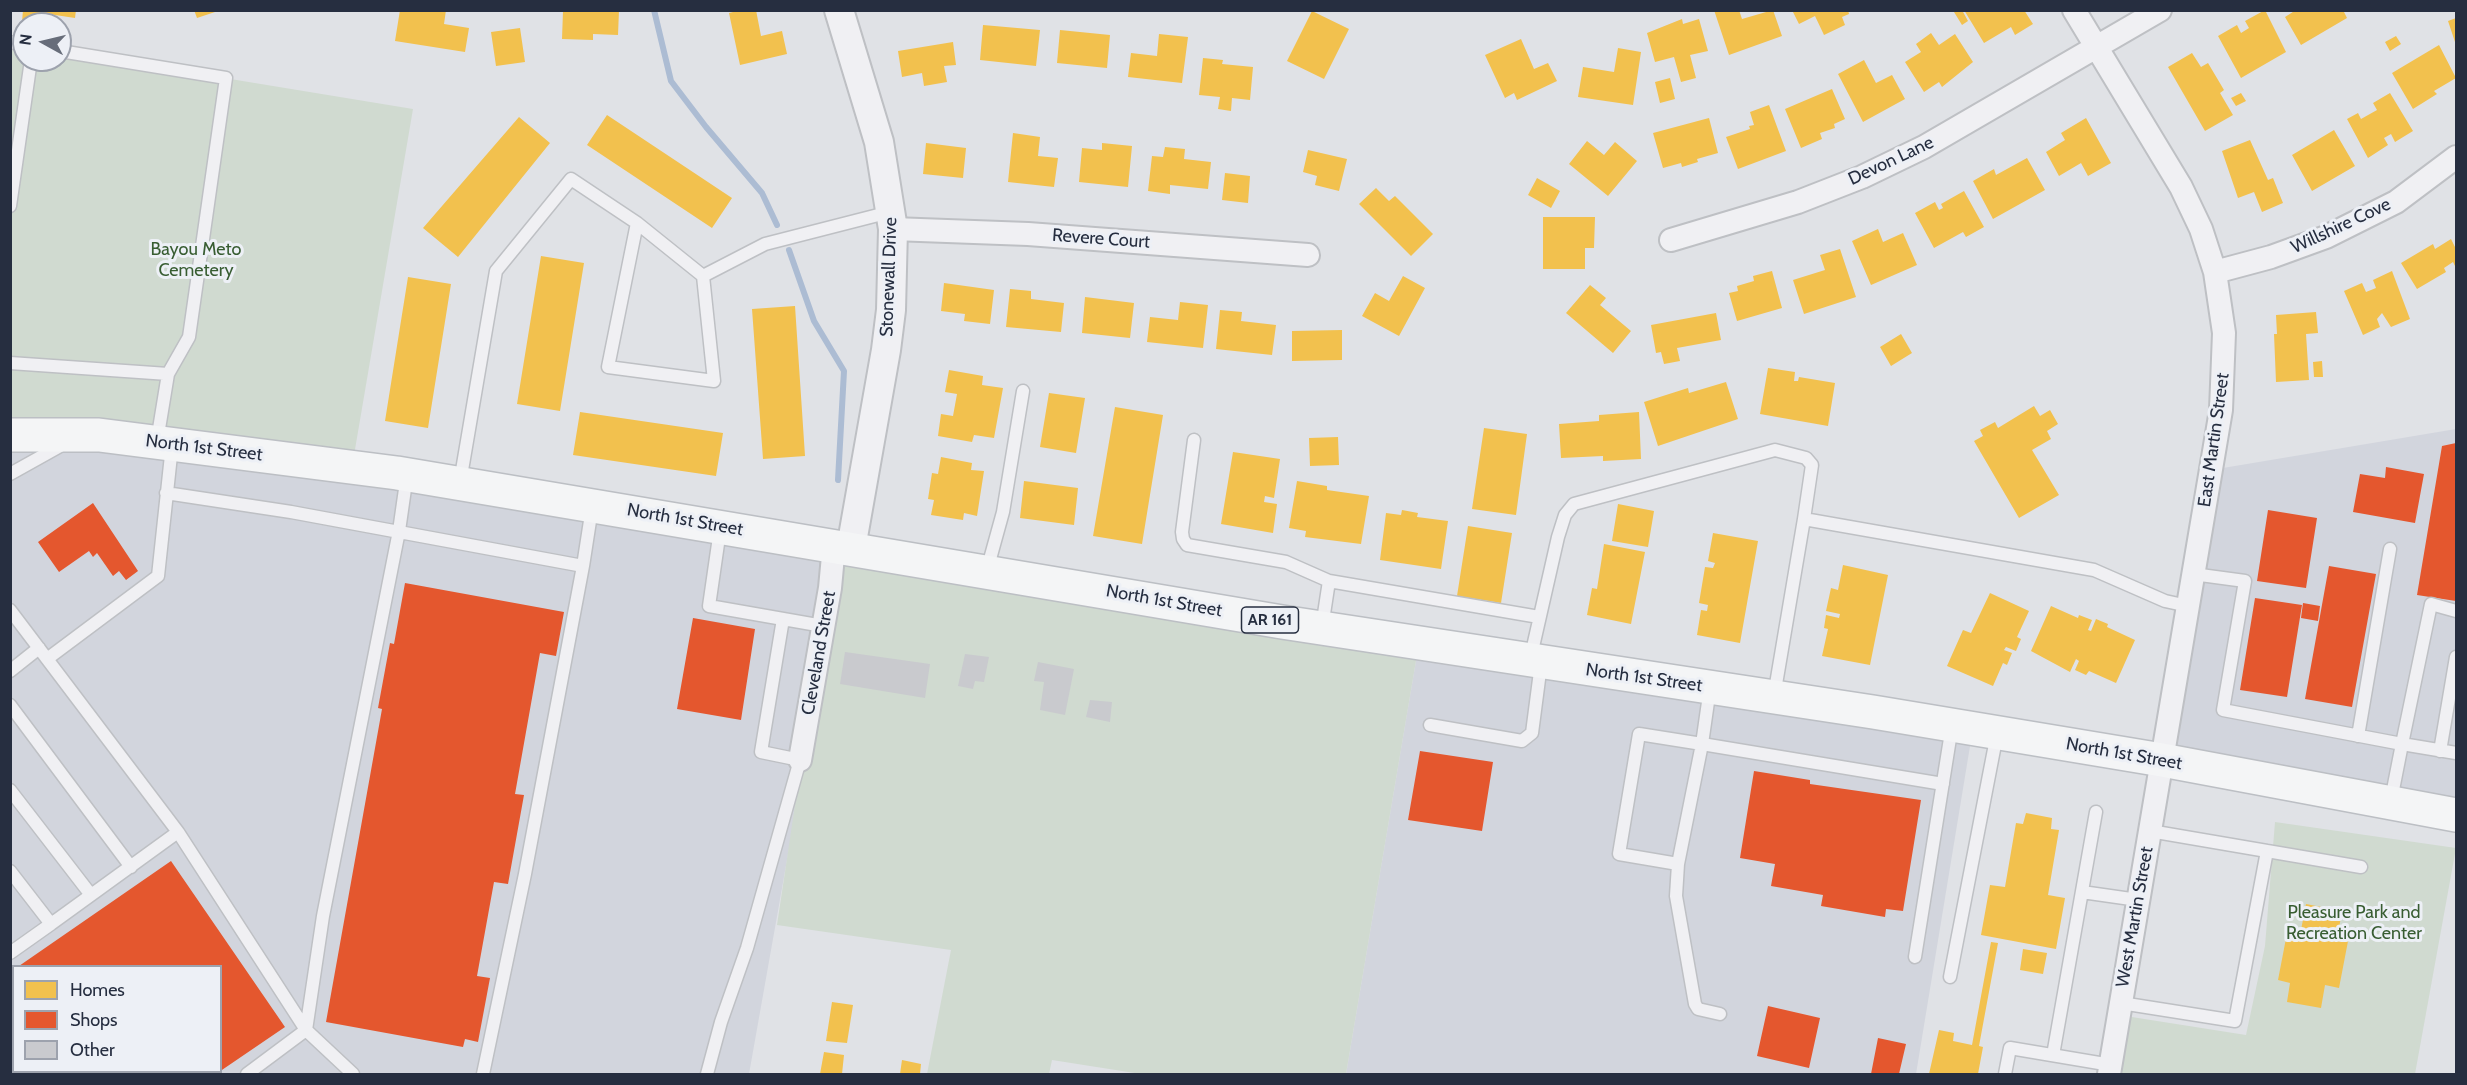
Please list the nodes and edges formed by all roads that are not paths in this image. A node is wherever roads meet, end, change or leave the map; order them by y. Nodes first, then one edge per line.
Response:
1 (839, 10) edge
2 (2074, 10) edge
3 (2160, 10) edge
4 (2096, 48) junction
5 (72, 53) edge
6 (28, 72) edge
7 (2457, 157) edge
8 (10, 206) edge
9 (892, 220) junction
10 (637, 223) junction
11 (1671, 240) dead end
12 (1308, 255) dead end
13 (2215, 272) junction
14 (703, 276) junction
15 (10, 363) edge
16 (168, 374) junction
17 (1023, 392) dead end
18 (81, 434) junction
19 (10, 435) edge
20 (1194, 440) dead end
21 (164, 443) junction
22 (10, 474) edge
23 (407, 474) junction
24 (460, 483) junction
25 (166, 493) junction
26 (593, 504) junction
27 (1804, 519) junction
28 (721, 526) junction
29 (399, 531) junction
30 (843, 547) junction
31 (2390, 549) dead end
32 (583, 566) junction
33 (987, 571) junction
34 (2193, 574) junction
35 (1329, 581) junction
36 (2188, 606) junction
37 (10, 610) edge
38 (2457, 611) edge
39 (1539, 617) junction
40 (783, 619) junction
41 (824, 626) junction
42 (1322, 628) junction
43 (43, 653) junction
44 (2457, 657) edge
45 (1536, 662) junction
46 (10, 671) edge
47 (1710, 688) junction
48 (1774, 697) junction
49 (10, 705) edge
50 (1430, 725) dead end
51 (1952, 725) junction
52 (1998, 733) junction
53 (2358, 736) junction
54 (1702, 744) junction
55 (2402, 744) junction
56 (2440, 751) junction
57 (2457, 753) edge
58 (800, 760) junction
59 (2162, 760) junction
60 (1943, 784) junction
61 (10, 790) edge
62 (2390, 803) junction
63 (2096, 812) dead end
64 (2457, 815) edge
65 (2150, 831) junction
66 (178, 832) junction
67 (2267, 851) junction
68 (1678, 864) junction
69 (130, 867) junction
70 (2361, 867) dead end
71 (10, 871) edge
72 (2082, 892) junction
73 (91, 895) junction
74 (2138, 900) junction
75 (51, 924) junction
76 (10, 953) edge
77 (1915, 957) dead end
78 (1950, 977) dead end
79 (2121, 1003) junction
80 (1720, 1014) dead end
81 (306, 1030) junction
82 (2053, 1055) junction
83 (2110, 1070) edge
84 (247, 1074) edge
85 (353, 1074) edge
86 (483, 1074) edge
87 (707, 1074) edge
88 (2005, 1074) edge

1 - 9 street, Stonewall Drive
2 - 4 street, East Martin Street
3 - 4 street, Devon Lane
4 - 11 street, Devon Lane
4 - 13 street, East Martin Street
5 - 16 lane
6 - 8 lane
7 - 13 street, Willshire Cove
9 - 12 street, Revere Court
9 - 14 lane
9 - 30 street, Stonewall Drive
10 - 14 lane
10 - 14 lane
10 - 24 lane
13 - 34 street, East Martin Street
15 - 16 lane
16 - 21 lane
17 - 33 lane
18 - 19 main road, North 1st Street / AR 161
18 - 21 main road, North 1st Street / AR 161
18 - 22 lane
20 - 35 lane
21 - 23 main road, North 1st Street / AR 161
21 - 25 lane
23 - 24 main road, North 1st Street / AR 161
23 - 29 lane
24 - 26 main road, North 1st Street / AR 161
25 - 29 lane
25 - 43 lane
26 - 28 main road, North 1st Street / AR 161
26 - 32 lane
27 - 36 lane
27 - 39 lane
27 - 48 lane
28 - 30 main road, North 1st Street / AR 161
28 - 40 lane
29 - 32 lane
29 - 81 lane
30 - 33 main road, North 1st Street / AR 161
30 - 41 street, Cleveland Street
31 - 53 lane
32 - 86 lane
33 - 42 main road, North 1st Street / AR 161
34 - 36 street, East Martin Street
34 - 53 lane
35 - 39 lane
35 - 42 lane
36 - 59 street, East Martin Street
37 - 43 lane
38 - 55 lane
39 - 45 lane
40 - 41 lane
40 - 58 lane
41 - 58 street, Cleveland Street
42 - 45 main road, North 1st Street / AR 161
43 - 46 lane
43 - 66 lane
44 - 56 lane
45 - 47 main road, North 1st Street / AR 161
45 - 50 lane
47 - 48 main road, North 1st Street / AR 161
47 - 54 lane
48 - 51 main road, North 1st Street / AR 161
49 - 69 lane
51 - 52 main road, North 1st Street / AR 161
51 - 60 lane
52 - 59 main road, North 1st Street / AR 161
52 - 78 lane
53 - 55 lane
54 - 60 lane
54 - 68 lane
54 - 68 lane
55 - 56 lane
55 - 62 lane
56 - 57 lane
58 - 87 lane
59 - 62 main road, North 1st Street / AR 161
59 - 65 street, West Martin Street
60 - 77 lane
61 - 73 lane
62 - 64 main road, North 1st Street / AR 161
63 - 72 lane
65 - 67 lane
65 - 74 street, West Martin Street
66 - 69 lane
66 - 81 lane
67 - 70 lane
67 - 79 lane
68 - 80 lane
69 - 73 lane
71 - 75 lane
72 - 74 lane
72 - 82 lane
73 - 75 lane
74 - 79 street, West Martin Street
75 - 76 lane
79 - 83 street, West Martin Street
81 - 84 lane
81 - 85 lane
82 - 83 lane
82 - 88 lane

